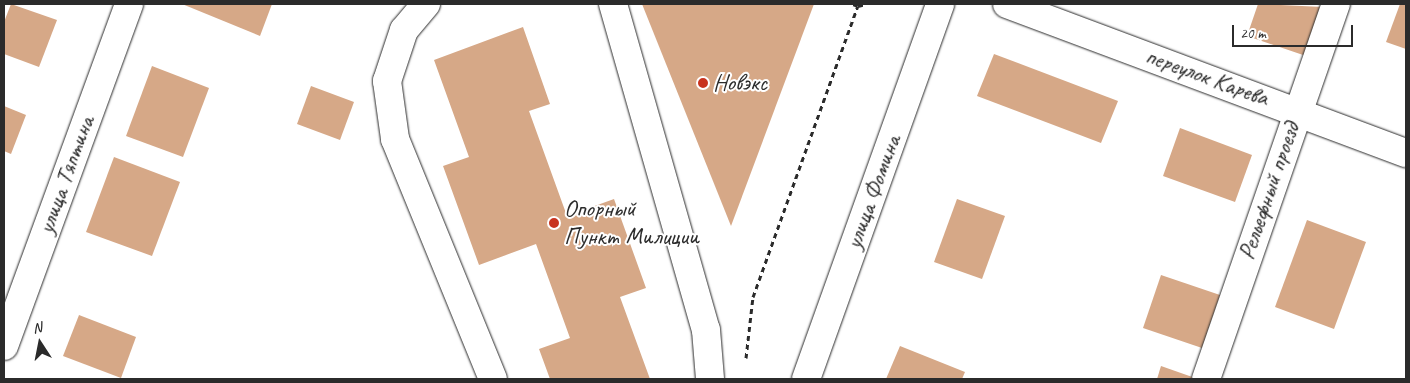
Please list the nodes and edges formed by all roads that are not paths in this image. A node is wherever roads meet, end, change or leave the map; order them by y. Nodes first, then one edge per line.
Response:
1 (129, 4) edge
2 (426, 4) edge
3 (613, 4) edge
4 (940, 4) edge
5 (1007, 4) edge
6 (1336, 4) edge
7 (1297, 110) junction
8 (1406, 153) edge
9 (4, 346) edge
10 (493, 379) edge
11 (710, 379) edge
12 (806, 379) edge
13 (1206, 379) edge

1 - 9 street, улица Тяптина
2 - 10 street
3 - 11 street
4 - 12 street, улица Фомина
5 - 7 street, переулок Карева
6 - 7 street, Рельефный проезд
7 - 8 street, переулок Карева
7 - 13 street, Рельефный проезд

